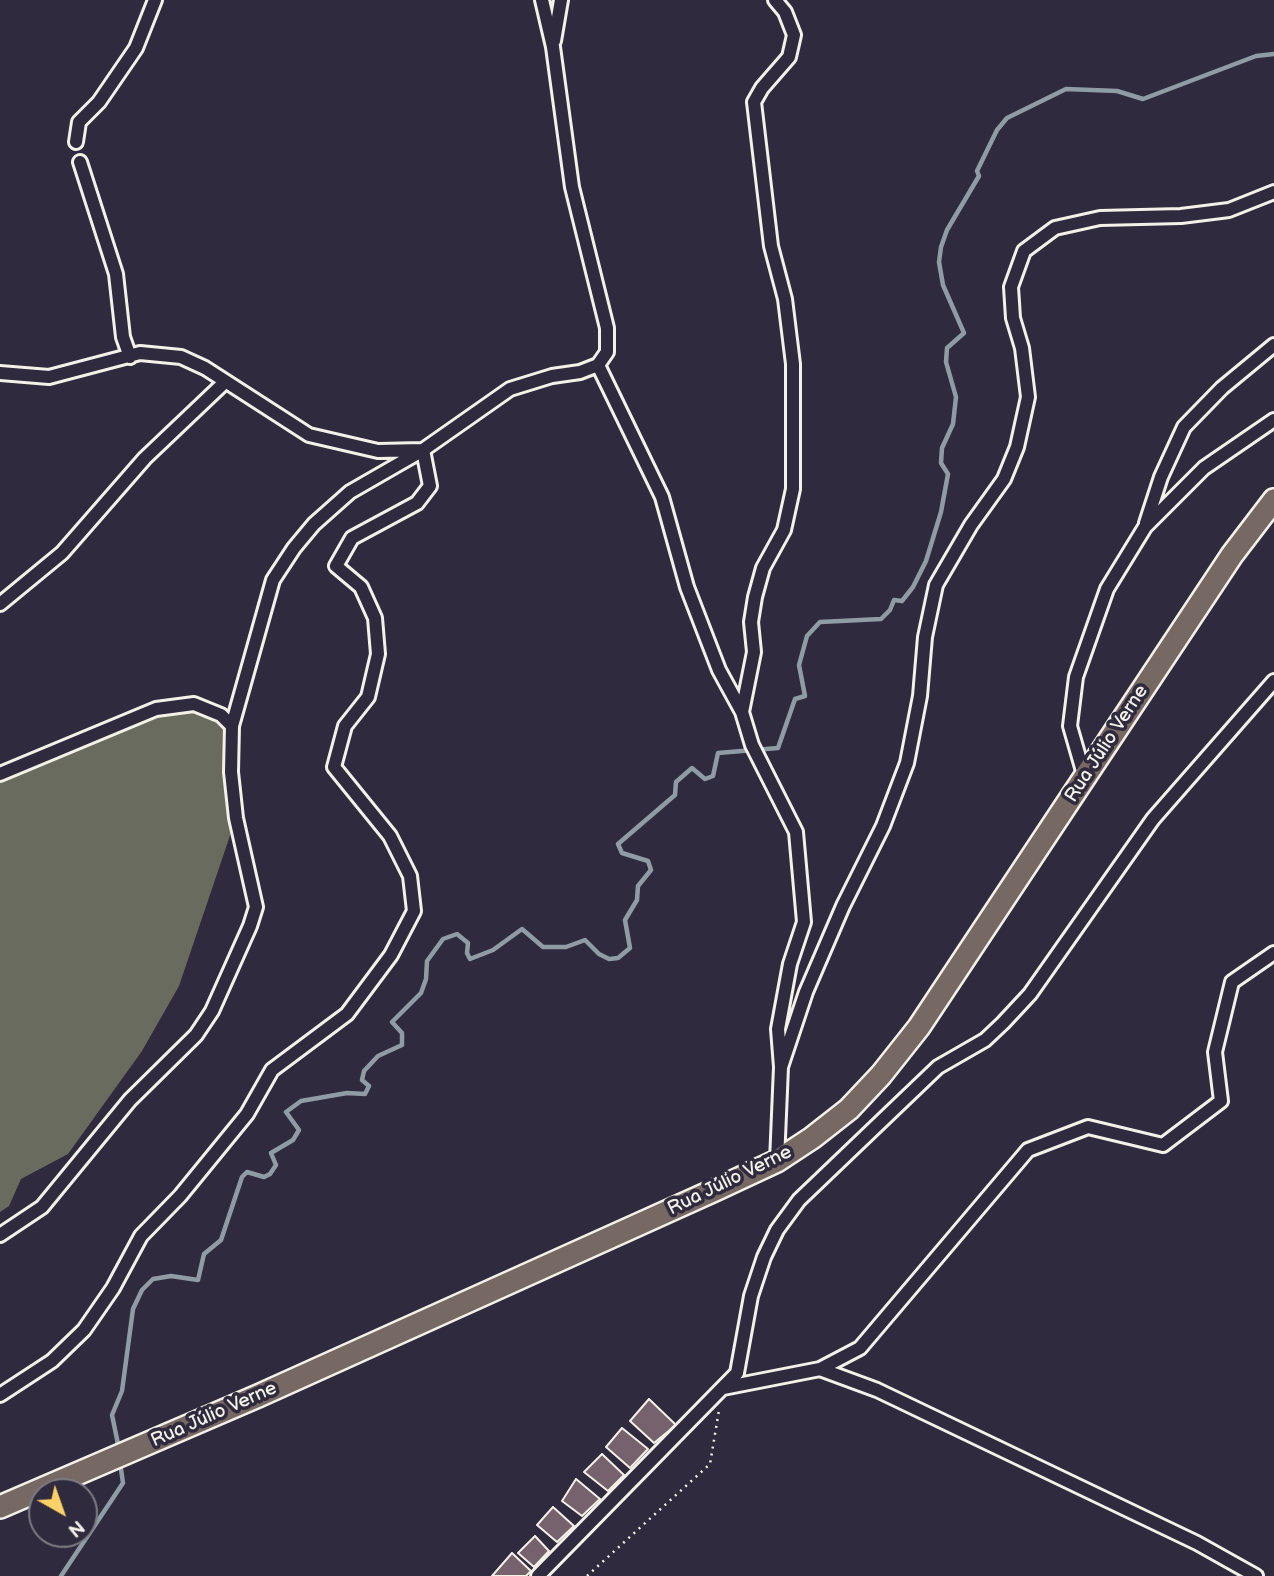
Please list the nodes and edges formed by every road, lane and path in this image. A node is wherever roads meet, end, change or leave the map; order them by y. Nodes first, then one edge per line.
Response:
1 (155, 0) edge
2 (542, 0) edge
3 (561, 0) edge
4 (775, 0) edge
5 (553, 47) junction
6 (76, 142) dead end
7 (80, 162) dead end
8 (1274, 192) edge
9 (1274, 345) edge
10 (130, 357) junction
11 (598, 365) junction
12 (0, 373) edge
13 (225, 382) junction
14 (1274, 420) edge
15 (423, 450) junction
16 (1274, 500) edge
17 (1145, 527) junction
18 (0, 604) edge
19 (1274, 681) edge
20 (742, 712) junction
21 (233, 726) junction
22 (0, 774) edge
23 (1085, 778) junction
24 (1274, 953) edge
25 (781, 1067) junction
26 (777, 1161) junction
27 (0, 1235) edge
28 (820, 1369) junction
29 (723, 1388) junction
30 (0, 1395) edge
31 (0, 1507) edge
32 (538, 1576) edge
33 (587, 1576) edge
34 (1256, 1576) edge

1 - 6 street
2 - 5 street
3 - 5 street
4 - 20 street
5 - 11 street
7 - 10 street
8 - 25 street
9 - 17 street
10 - 12 street
10 - 13 street
11 - 15 street
11 - 20 street
13 - 15 street
13 - 18 street
14 - 17 street
15 - 21 street
15 - 30 street
16 - 23 main road, Rua Júlio Verne
17 - 23 street
19 - 29 street
20 - 25 street
21 - 22 street
21 - 27 street
23 - 26 main road, Rua Júlio Verne
24 - 28 street
25 - 26 street
26 - 31 main road, Rua Júlio Verne
28 - 29 street
28 - 34 street
29 - 32 street
29 - 33 path

